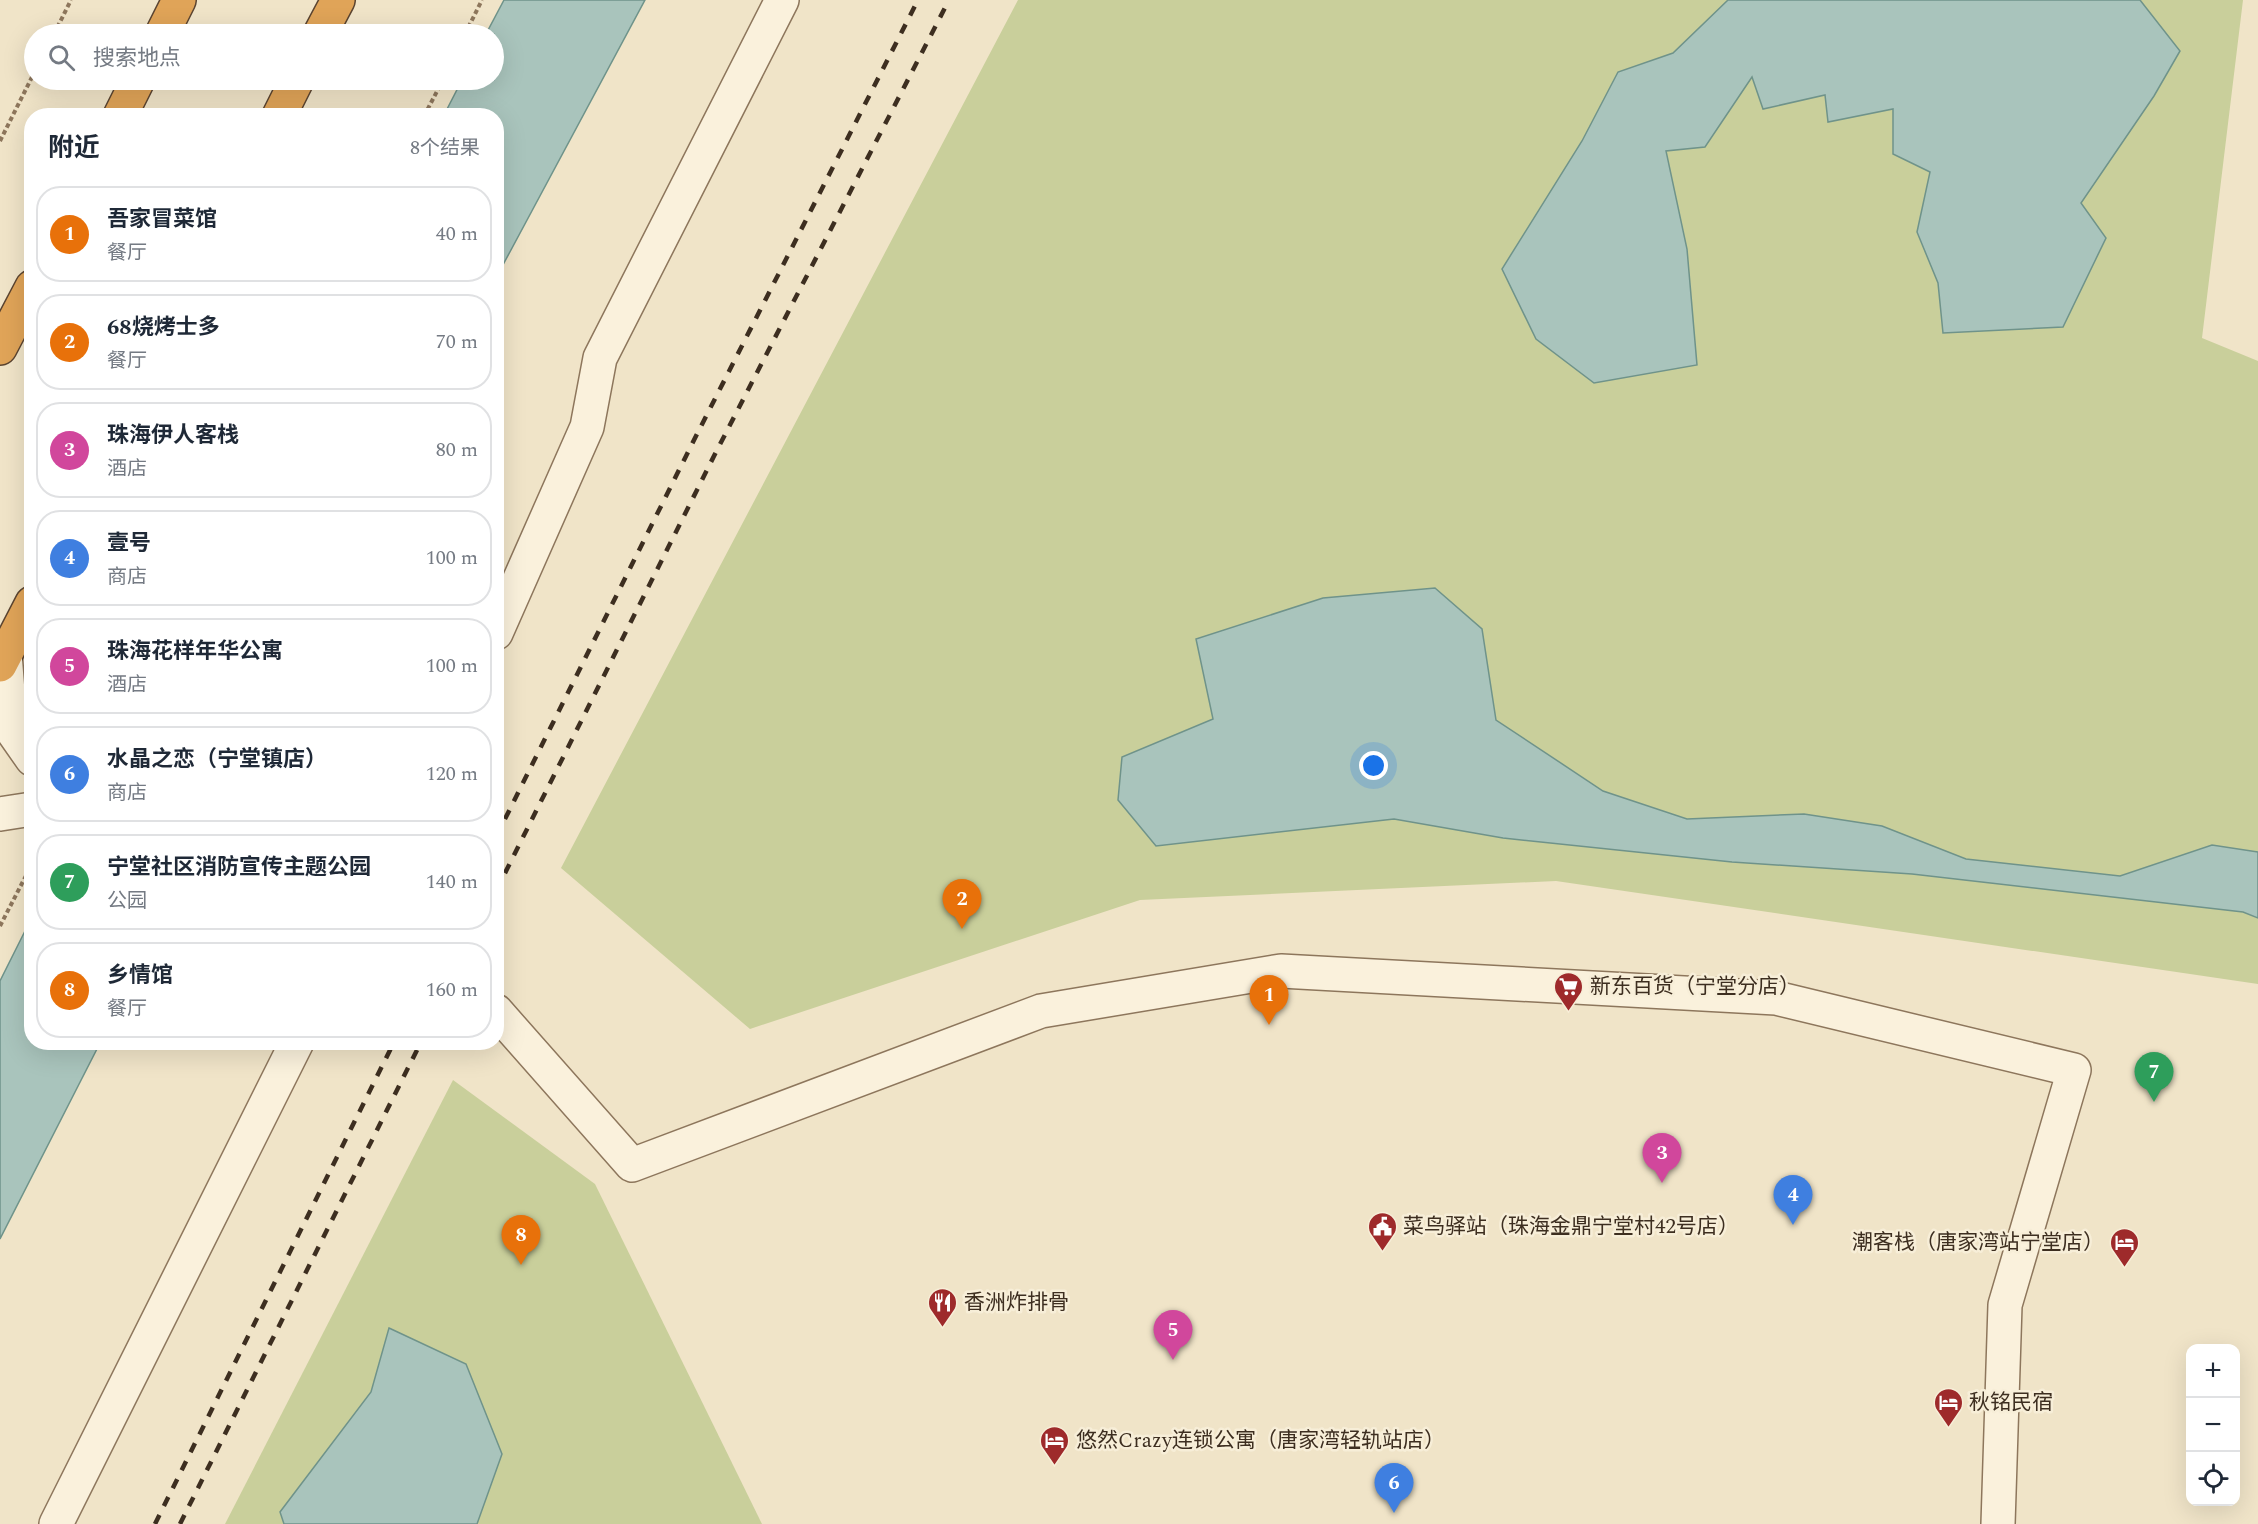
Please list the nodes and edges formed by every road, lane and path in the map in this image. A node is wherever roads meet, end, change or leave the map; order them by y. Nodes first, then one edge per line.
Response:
1 (71, 0) edge
2 (179, 0) edge
3 (338, 0) edge
4 (482, 0) edge
5 (782, 0) edge
6 (59, 24) edge
7 (167, 24) edge
8 (325, 24) edge
9 (470, 24) edge
10 (26, 90) edge
11 (133, 90) edge
12 (292, 90) edge
13 (438, 90) edge
14 (124, 108) edge
15 (283, 108) edge
16 (428, 108) edge
17 (0, 141) edge
18 (24, 302) edge
19 (0, 348) edge
20 (504, 615) edge
21 (24, 618) edge
22 (3, 659) edge
23 (24, 748) edge
24 (24, 810) edge
25 (0, 814) edge
26 (24, 880) edge
27 (0, 926) edge
28 (504, 1020) edge
29 (293, 1050) edge
30 (56, 1524) edge
31 (1998, 1524) edge

1 - 6 path
2 - 7 highway
3 - 8 highway
4 - 9 path
5 - 20 street
10 - 17 path
11 - 14 highway
12 - 15 highway
13 - 16 path
18 - 19 highway
21 - 22 highway
22 - 23 street
24 - 25 street
26 - 27 path
28 - 31 street
29 - 30 street

